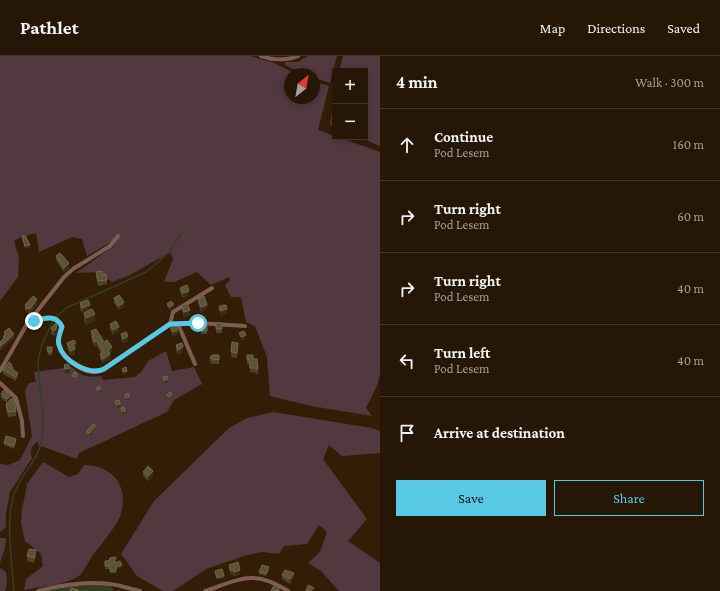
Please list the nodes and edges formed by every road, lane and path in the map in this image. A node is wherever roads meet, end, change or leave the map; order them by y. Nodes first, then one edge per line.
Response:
1 (260, 56) edge
2 (298, 56) edge
3 (118, 236) dead end
4 (212, 288) dead end
5 (27, 324) junction
6 (170, 324) junction
7 (178, 324) junction
8 (245, 326) dead end
9 (195, 364) dead end
10 (0, 371) edge
11 (0, 383) edge
12 (23, 436) dead end
13 (38, 591) edge
14 (140, 591) edge
15 (205, 591) edge
16 (288, 591) edge

1 - 2 street
3 - 5 street
4 - 6 street
5 - 6 street
5 - 10 street
6 - 7 street
7 - 8 street
7 - 9 street
11 - 12 street
13 - 14 street
15 - 16 street

